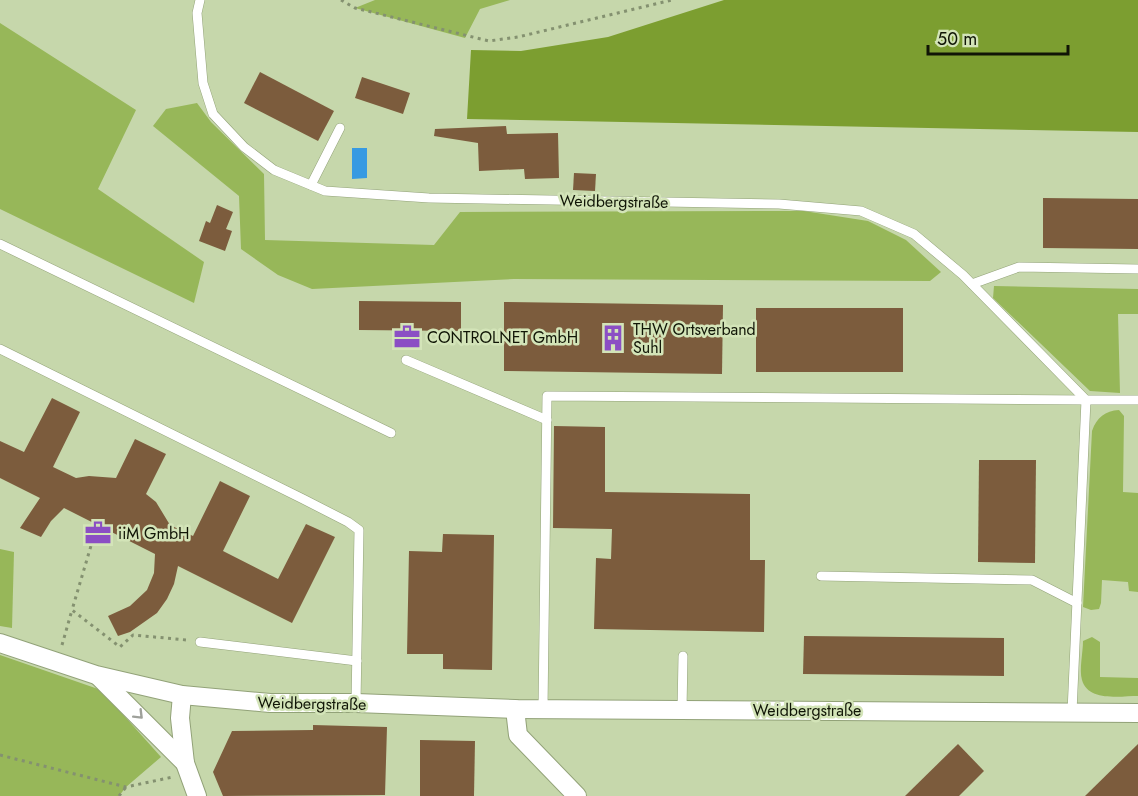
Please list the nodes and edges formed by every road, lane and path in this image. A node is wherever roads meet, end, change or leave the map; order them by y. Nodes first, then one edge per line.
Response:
1 (200, 0) edge
2 (341, 0) edge
3 (672, 0) edge
4 (340, 128) dead end
5 (311, 185) junction
6 (0, 244) edge
7 (1138, 268) edge
8 (972, 284) junction
9 (0, 349) edge
10 (406, 360) dead end
11 (1086, 400) junction
12 (1138, 400) edge
13 (547, 420) junction
14 (391, 433) dead end
15 (93, 539) dead end
16 (821, 576) dead end
17 (1077, 603) junction
18 (72, 610) junction
19 (200, 642) joint
20 (0, 643) edge
21 (682, 656) dead end
22 (57, 661) junction
23 (357, 661) junction
24 (96, 675) junction
25 (182, 695) junction
26 (356, 703) junction
27 (515, 709) junction
28 (543, 709) junction
29 (682, 710) junction
30 (1072, 712) junction
31 (1138, 713) edge
32 (0, 755) edge
33 (187, 768) junction
34 (126, 787) junction
35 (119, 796) edge
36 (197, 796) edge
37 (577, 796) edge

1 - 5 lane, Weidbergstraße
2 - 3 path
4 - 5 lane
5 - 8 lane, Weidbergstraße
6 - 14 lane
7 - 8 lane
8 - 11 lane, Weidbergstraße
9 - 23 lane
10 - 13 lane
11 - 12 lane
11 - 13 lane
11 - 17 lane
13 - 28 lane
15 - 18 path
16 - 17 lane
17 - 30 lane
18 - 19 path
18 - 22 path
19 - 23 lane
20 - 22 street, Weidbergstraße
21 - 29 lane
22 - 24 street, Weidbergstraße
23 - 26 lane
24 - 25 street, Weidbergstraße
24 -> 33 street
25 - 26 street, Weidbergstraße
25 - 33 street
26 - 27 street, Weidbergstraße
27 - 28 street, Weidbergstraße
27 - 37 street
28 - 29 street, Weidbergstraße
29 - 30 street, Weidbergstraße
30 - 31 street, Weidbergstraße
32 - 34 path
33 - 34 path
33 - 36 street
34 - 35 path

